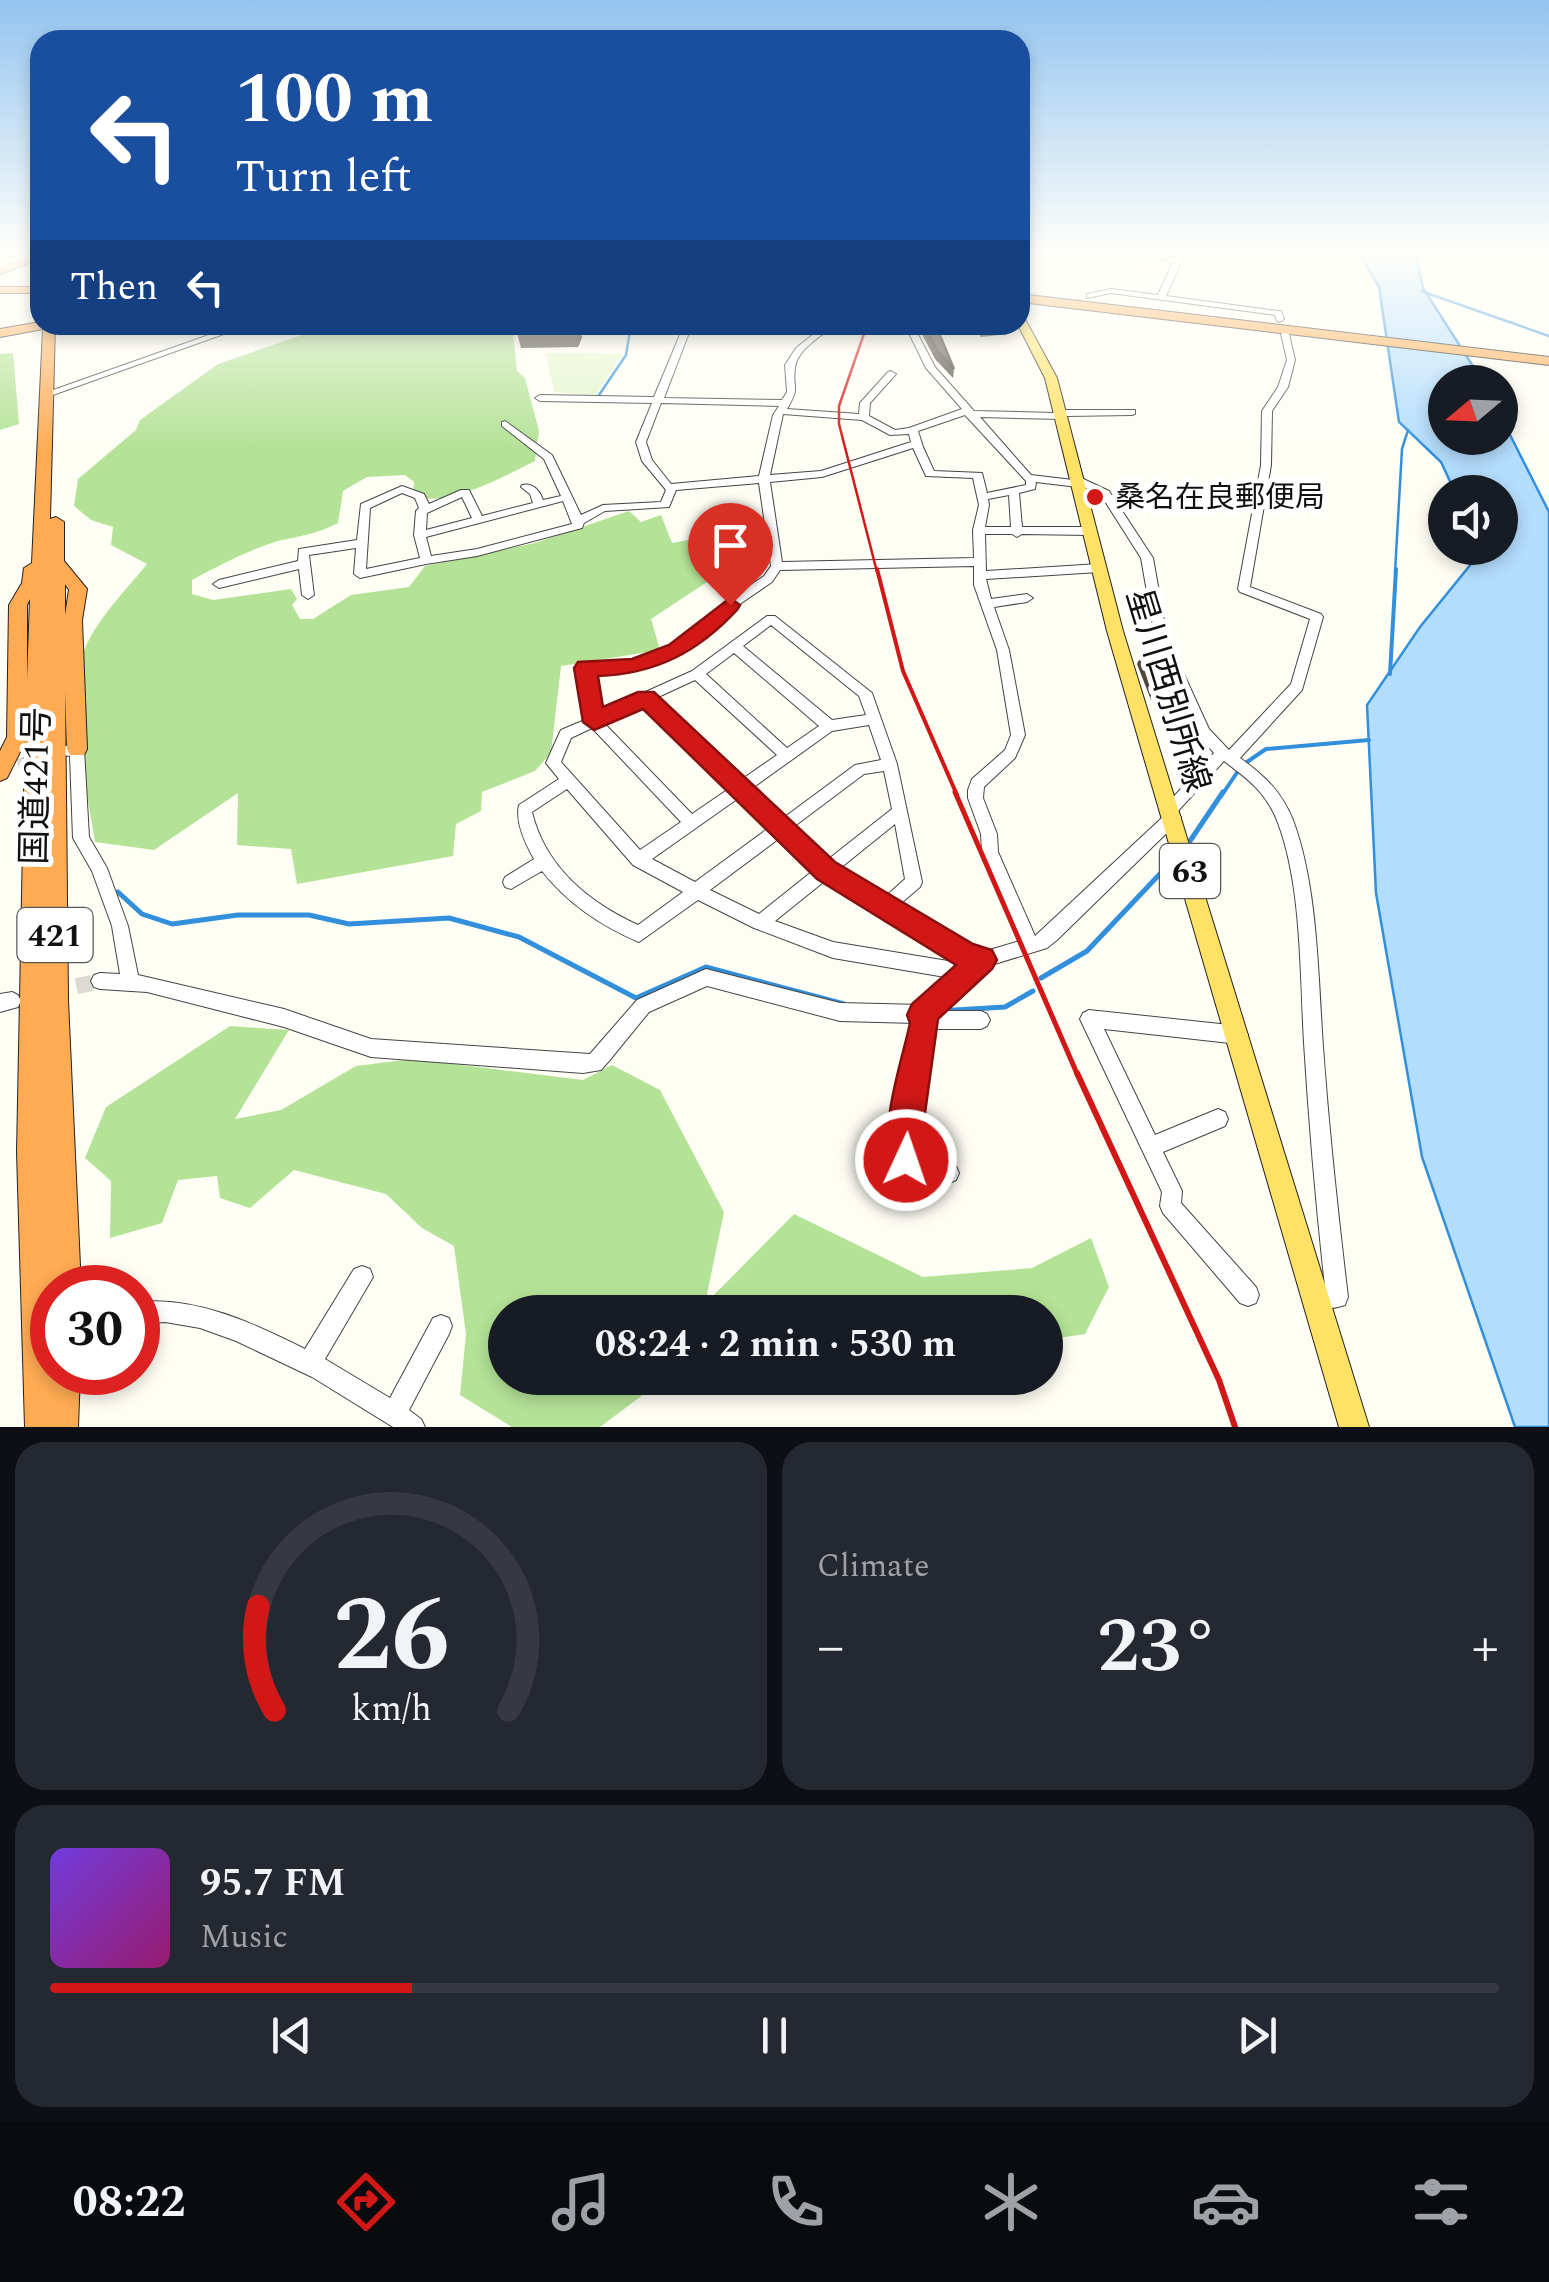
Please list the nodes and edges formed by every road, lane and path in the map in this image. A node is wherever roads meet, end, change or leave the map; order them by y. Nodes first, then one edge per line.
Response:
1 (1211, 318) edge
2 (30, 327) edge
3 (0, 331) edge
4 (1285, 334) dead end
5 (50, 335) edge
6 (216, 335) edge
7 (684, 335) edge
8 (818, 335) edge
9 (914, 335) edge
10 (1029, 335) edge
11 (1549, 358) edge
12 (891, 374) dead end
13 (53, 392) junction
14 (540, 398) dead end
15 (657, 401) junction
16 (782, 407) junction
17 (1132, 412) dead end
18 (968, 413) junction
19 (1061, 414) junction
20 (864, 417) junction
21 (505, 424) dead end
22 (913, 430) junction
23 (914, 444) junction
24 (764, 479) junction
25 (1031, 479) junction
26 (1078, 482) junction
27 (526, 488) dead end
28 (669, 488) junction
29 (1014, 493) junction
30 (564, 498) junction
31 (983, 498) junction
32 (539, 504) junction
33 (425, 509) junction
34 (478, 518) junction
35 (578, 521) junction
36 (979, 530) junction
37 (1089, 531) junction
38 (1017, 533) junction
39 (420, 535) junction
40 (362, 543) junction
41 (426, 560) junction
42 (303, 564) junction
43 (778, 566) junction
44 (980, 568) junction
45 (1099, 568) junction
46 (56, 571) junction
47 (219, 584) dead end
48 (308, 594) dead end
49 (1027, 598) dead end
50 (987, 604) junction
51 (736, 647) junction
52 (697, 674) junction
53 (646, 698) junction
54 (874, 719) junction
55 (594, 722) junction
56 (830, 726) junction
57 (72, 750) joint
58 (787, 756) junction
59 (1234, 761) junction
60 (890, 764) junction
61 (9, 769) edge
62 (568, 781) junction
63 (740, 788) junction
64 (899, 812) junction
65 (1172, 813) junction
66 (691, 823) junction
67 (781, 828) junction
68 (545, 860) junction
69 (638, 860) junction
70 (826, 870) junction
71 (511, 882) dead end
72 (696, 892) junction
73 (886, 906) junction
74 (760, 924) junction
75 (1030, 944) junction
76 (975, 958) junction
77 (130, 980) junction
78 (100, 981) tunnel mouth
79 (927, 1013) junction
80 (981, 1020) dead end
81 (1239, 1035) junction
82 (1218, 1119) dead end
83 (1152, 1147) junction
84 (949, 1173) dead end
85 (64, 1265) edge
86 (362, 1277) dead end
87 (1248, 1295) dead end
88 (1317, 1298) junction
89 (160, 1310) edge
90 (441, 1326) dead end
91 (309, 1364) junction
92 (63, 1395) edge
93 (404, 1420) edge
94 (42, 1427) edge
95 (62, 1427) edge
96 (1354, 1427) edge

1 - 11 highway
2 - 3 highway
4 - 59 street
5 - 13 highway, 国道421号 / 421
6 - 13 street
7 - 15 street
8 - 16 street
9 - 18 street
10 - 19 main road, 星川西別所線 / 63
12 - 20 street
13 - 46 highway, 国道421号 / 421
14 - 15 street
15 - 16 street
15 - 28 street
16 - 20 street
16 - 24 street
17 - 19 street
18 - 19 street
18 - 22 street
18 - 25 street
19 - 26 main road, 星川西別所線 / 63
20 - 22 street
21 - 30 street
22 - 23 street
23 - 24 street
23 - 31 street
24 - 28 street
24 - 43 street
25 - 26 street
25 - 29 street
26 - 37 main road, 星川西別所線 / 63
26 - 59 street
27 - 32 street
28 - 35 street
29 - 31 street
29 - 38 street
30 - 32 street
30 - 35 street
31 - 36 street
32 - 34 street
33 - 34 street
33 - 39 street
33 - 40 street
34 - 39 street
35 - 41 street
36 - 38 street
36 - 44 street
37 - 38 street
37 - 45 main road, 星川西別所線 / 63
39 - 41 street
40 - 41 street
40 - 42 street
42 - 47 street
42 - 48 street
43 - 44 street
43 - 55 street
44 - 45 street
44 - 50 street
45 - 65 main road, 星川西別所線 / 63
46 - 57 highway
46 - 61 highway
46 - 85 highway, 国道421号 / 421
46 - 94 highway, 国道421号 / 421
49 - 50 street
50 - 75 street
51 - 52 street
51 - 54 street
51 - 56 street
52 - 53 street
52 - 58 street
53 - 55 street
53 - 63 street
54 - 56 street
54 - 60 street
55 - 62 street
55 - 66 street
56 - 58 street
57 - 77 street
58 - 63 street
59 - 65 street
59 - 88 street
60 - 64 street
60 - 67 street
62 - 68 street
62 - 69 street
63 - 66 street
63 - 67 street
64 - 70 street
64 - 73 street
65 - 75 street
65 - 81 main road, 星川西別所線 / 63
66 - 69 street
67 - 70 street
67 - 72 street
68 - 71 street
68 - 72 street
69 - 72 street
70 - 73 street
70 - 74 street
72 - 74 street
73 - 76 street
74 - 76 street
75 - 76 street
76 - 79 street
77 - 78 street
77 - 79 street
79 - 80 street
79 - 84 street
81 - 83 street
81 - 88 main road, 星川西別所線 / 63
82 - 83 street
83 - 87 street
86 - 91 street
88 - 96 main road, 星川西別所線 / 63
89 - 91 street
90 - 93 street
91 - 93 street
92 - 95 highway

